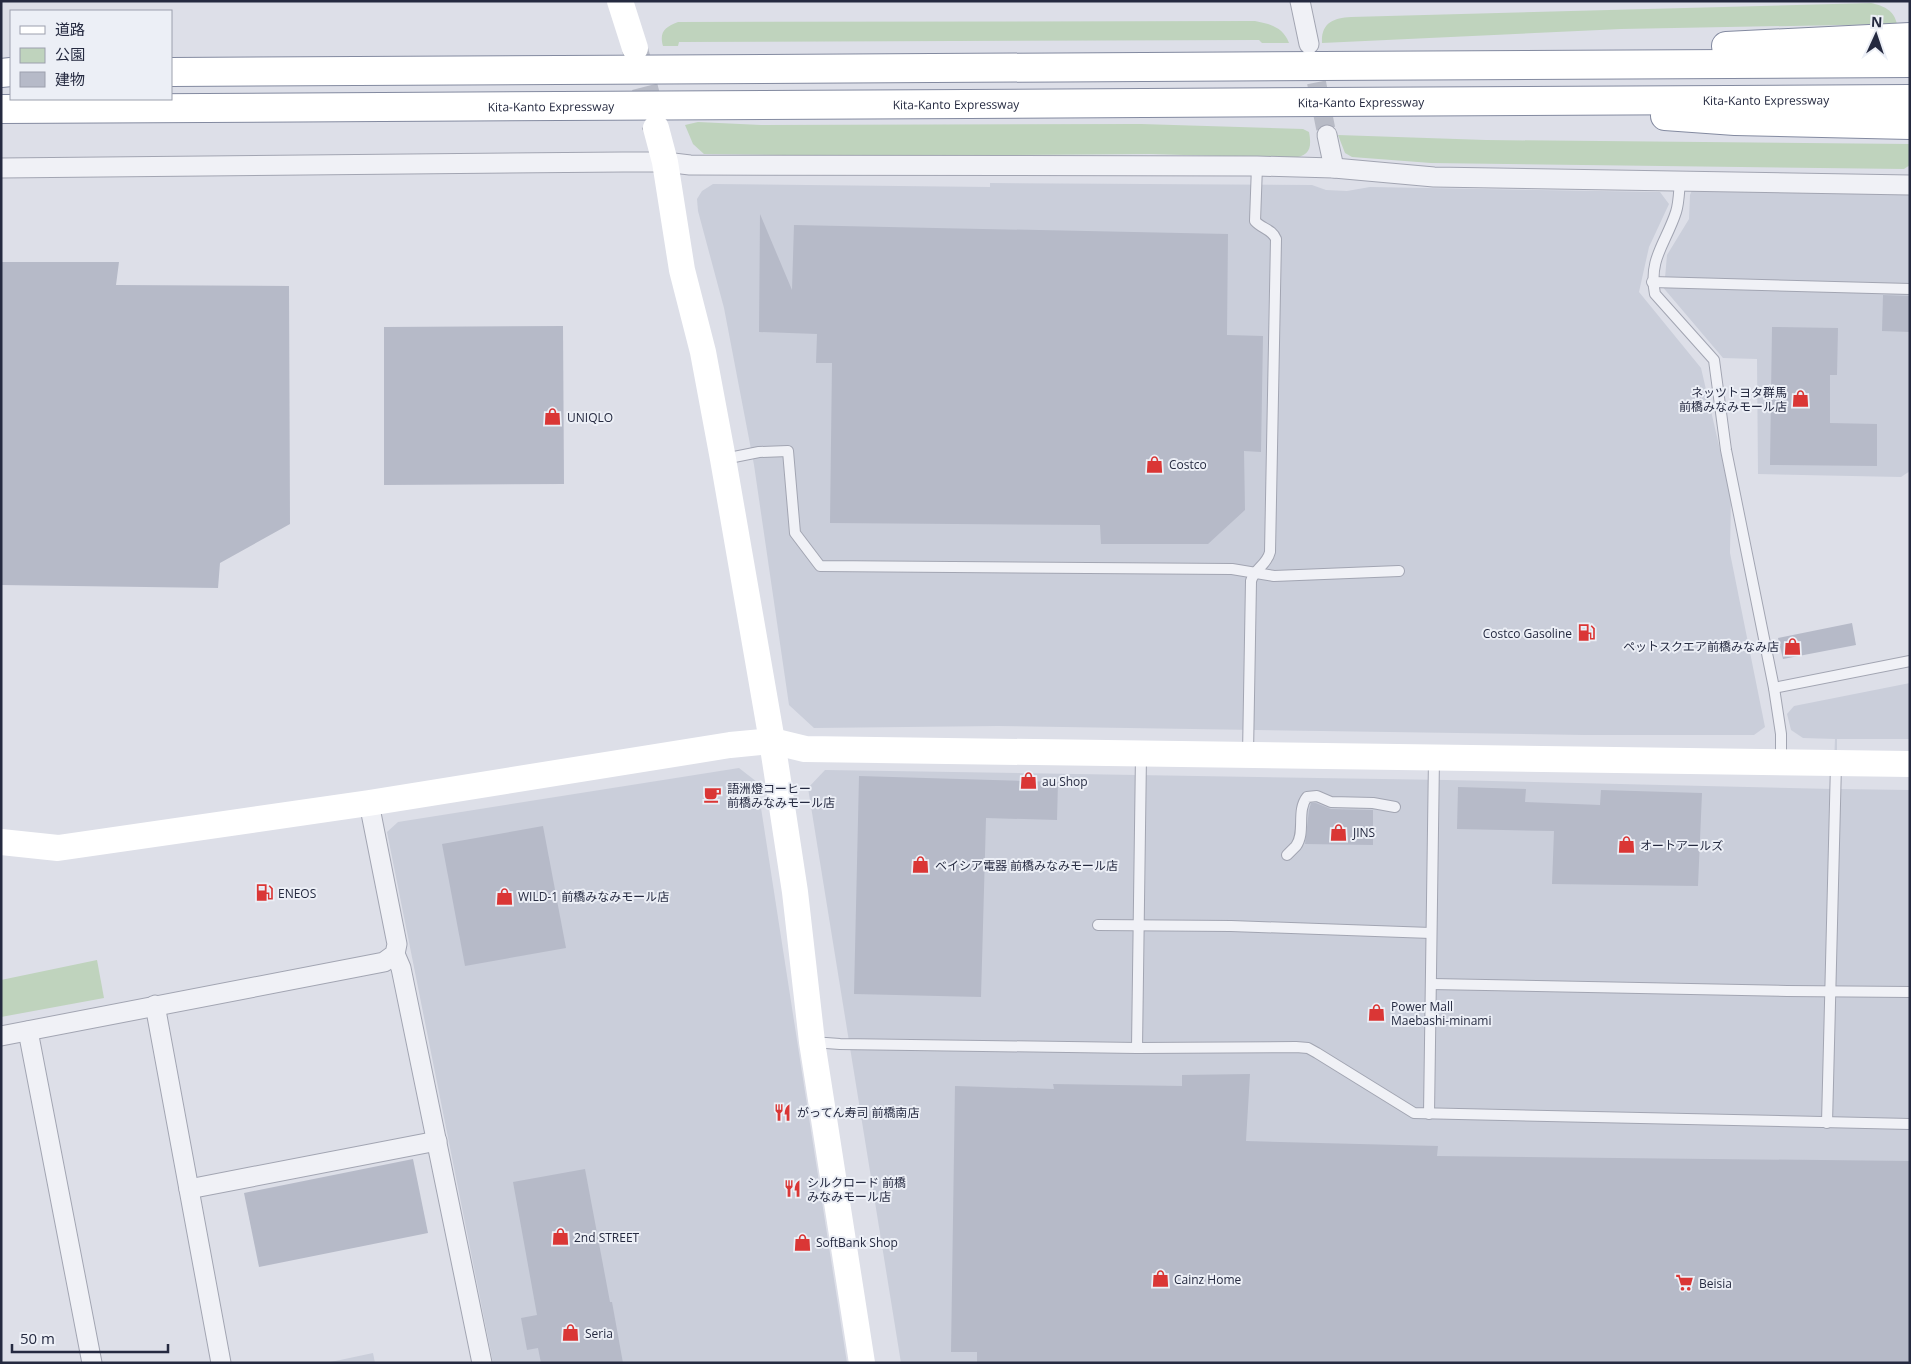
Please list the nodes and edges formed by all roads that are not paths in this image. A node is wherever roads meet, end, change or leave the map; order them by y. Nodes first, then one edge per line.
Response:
1 (620, 1) edge
2 (1300, 1) edge
3 (1309, 44) tunnel mouth
4 (635, 48) tunnel mouth
5 (1899, 50) edge
6 (172, 72) edge
7 (1, 108) edge
8 (1903, 112) edge
9 (656, 128) tunnel mouth
10 (1327, 135) tunnel mouth
11 (665, 162) junction
12 (1257, 166) junction
13 (1, 168) edge
14 (1334, 168) junction
15 (1680, 181) junction
16 (1910, 185) edge
17 (1652, 282) junction
18 (1910, 289) edge
19 (723, 459) junction
20 (1399, 571) dead end
21 (1255, 572) junction
22 (1910, 662) edge
23 (1774, 688) junction
24 (772, 741) junction
25 (1141, 754) junction
26 (1248, 756) junction
27 (1434, 757) junction
28 (1780, 762) junction
29 (1836, 763) junction
30 (1910, 764) edge
31 (369, 803) junction
32 (1395, 807) dead end
33 (1, 842) edge
34 (1287, 855) dead end
35 (1098, 925) dead end
36 (1139, 925) junction
37 (1431, 933) junction
38 (395, 954) junction
39 (1431, 984) junction
40 (1830, 992) junction
41 (1910, 992) edge
42 (155, 1005) junction
43 (28, 1031) junction
44 (1, 1036) edge
45 (812, 1042) junction
46 (1137, 1048) junction
47 (1430, 1114) junction
48 (1827, 1123) junction
49 (1910, 1124) edge
50 (436, 1141) junction
51 (189, 1189) junction
52 (92, 1363) edge
53 (221, 1363) edge
54 (482, 1363) edge
55 (862, 1363) edge

1 - 4 street
2 - 3 street
5 - 6 highway
7 - 8 highway, Kita-Kanto Expressway
9 - 11 street
10 - 14 street
11 - 12 street
11 - 13 street
11 - 19 street
12 - 14 street
12 - 21 lane
14 - 15 street
15 - 16 street
15 - 17 lane
17 - 18 lane
17 - 23 lane
19 - 21 lane
19 - 24 street
20 - 21 lane
21 - 26 lane
22 - 23 lane
23 - 28 lane
24 - 25 street
24 - 31 street
24 - 45 street
25 - 26 street
25 - 36 lane
26 - 27 street
27 - 28 street
27 - 37 lane
28 - 29 street
29 - 30 street
29 - 40 lane
31 - 33 street
31 - 38 street
32 - 34 lane
35 - 36 lane
36 - 37 lane
36 - 46 lane
37 - 39 lane
38 - 42 street
38 - 50 street
39 - 40 lane
39 - 47 lane
40 - 41 lane
40 - 48 lane
42 - 43 street
42 - 51 street
43 - 44 street
43 - 52 street
45 - 46 lane
45 - 55 street
46 - 47 lane
47 - 48 lane
48 - 49 lane
50 - 51 street
50 - 54 street
51 - 53 street

